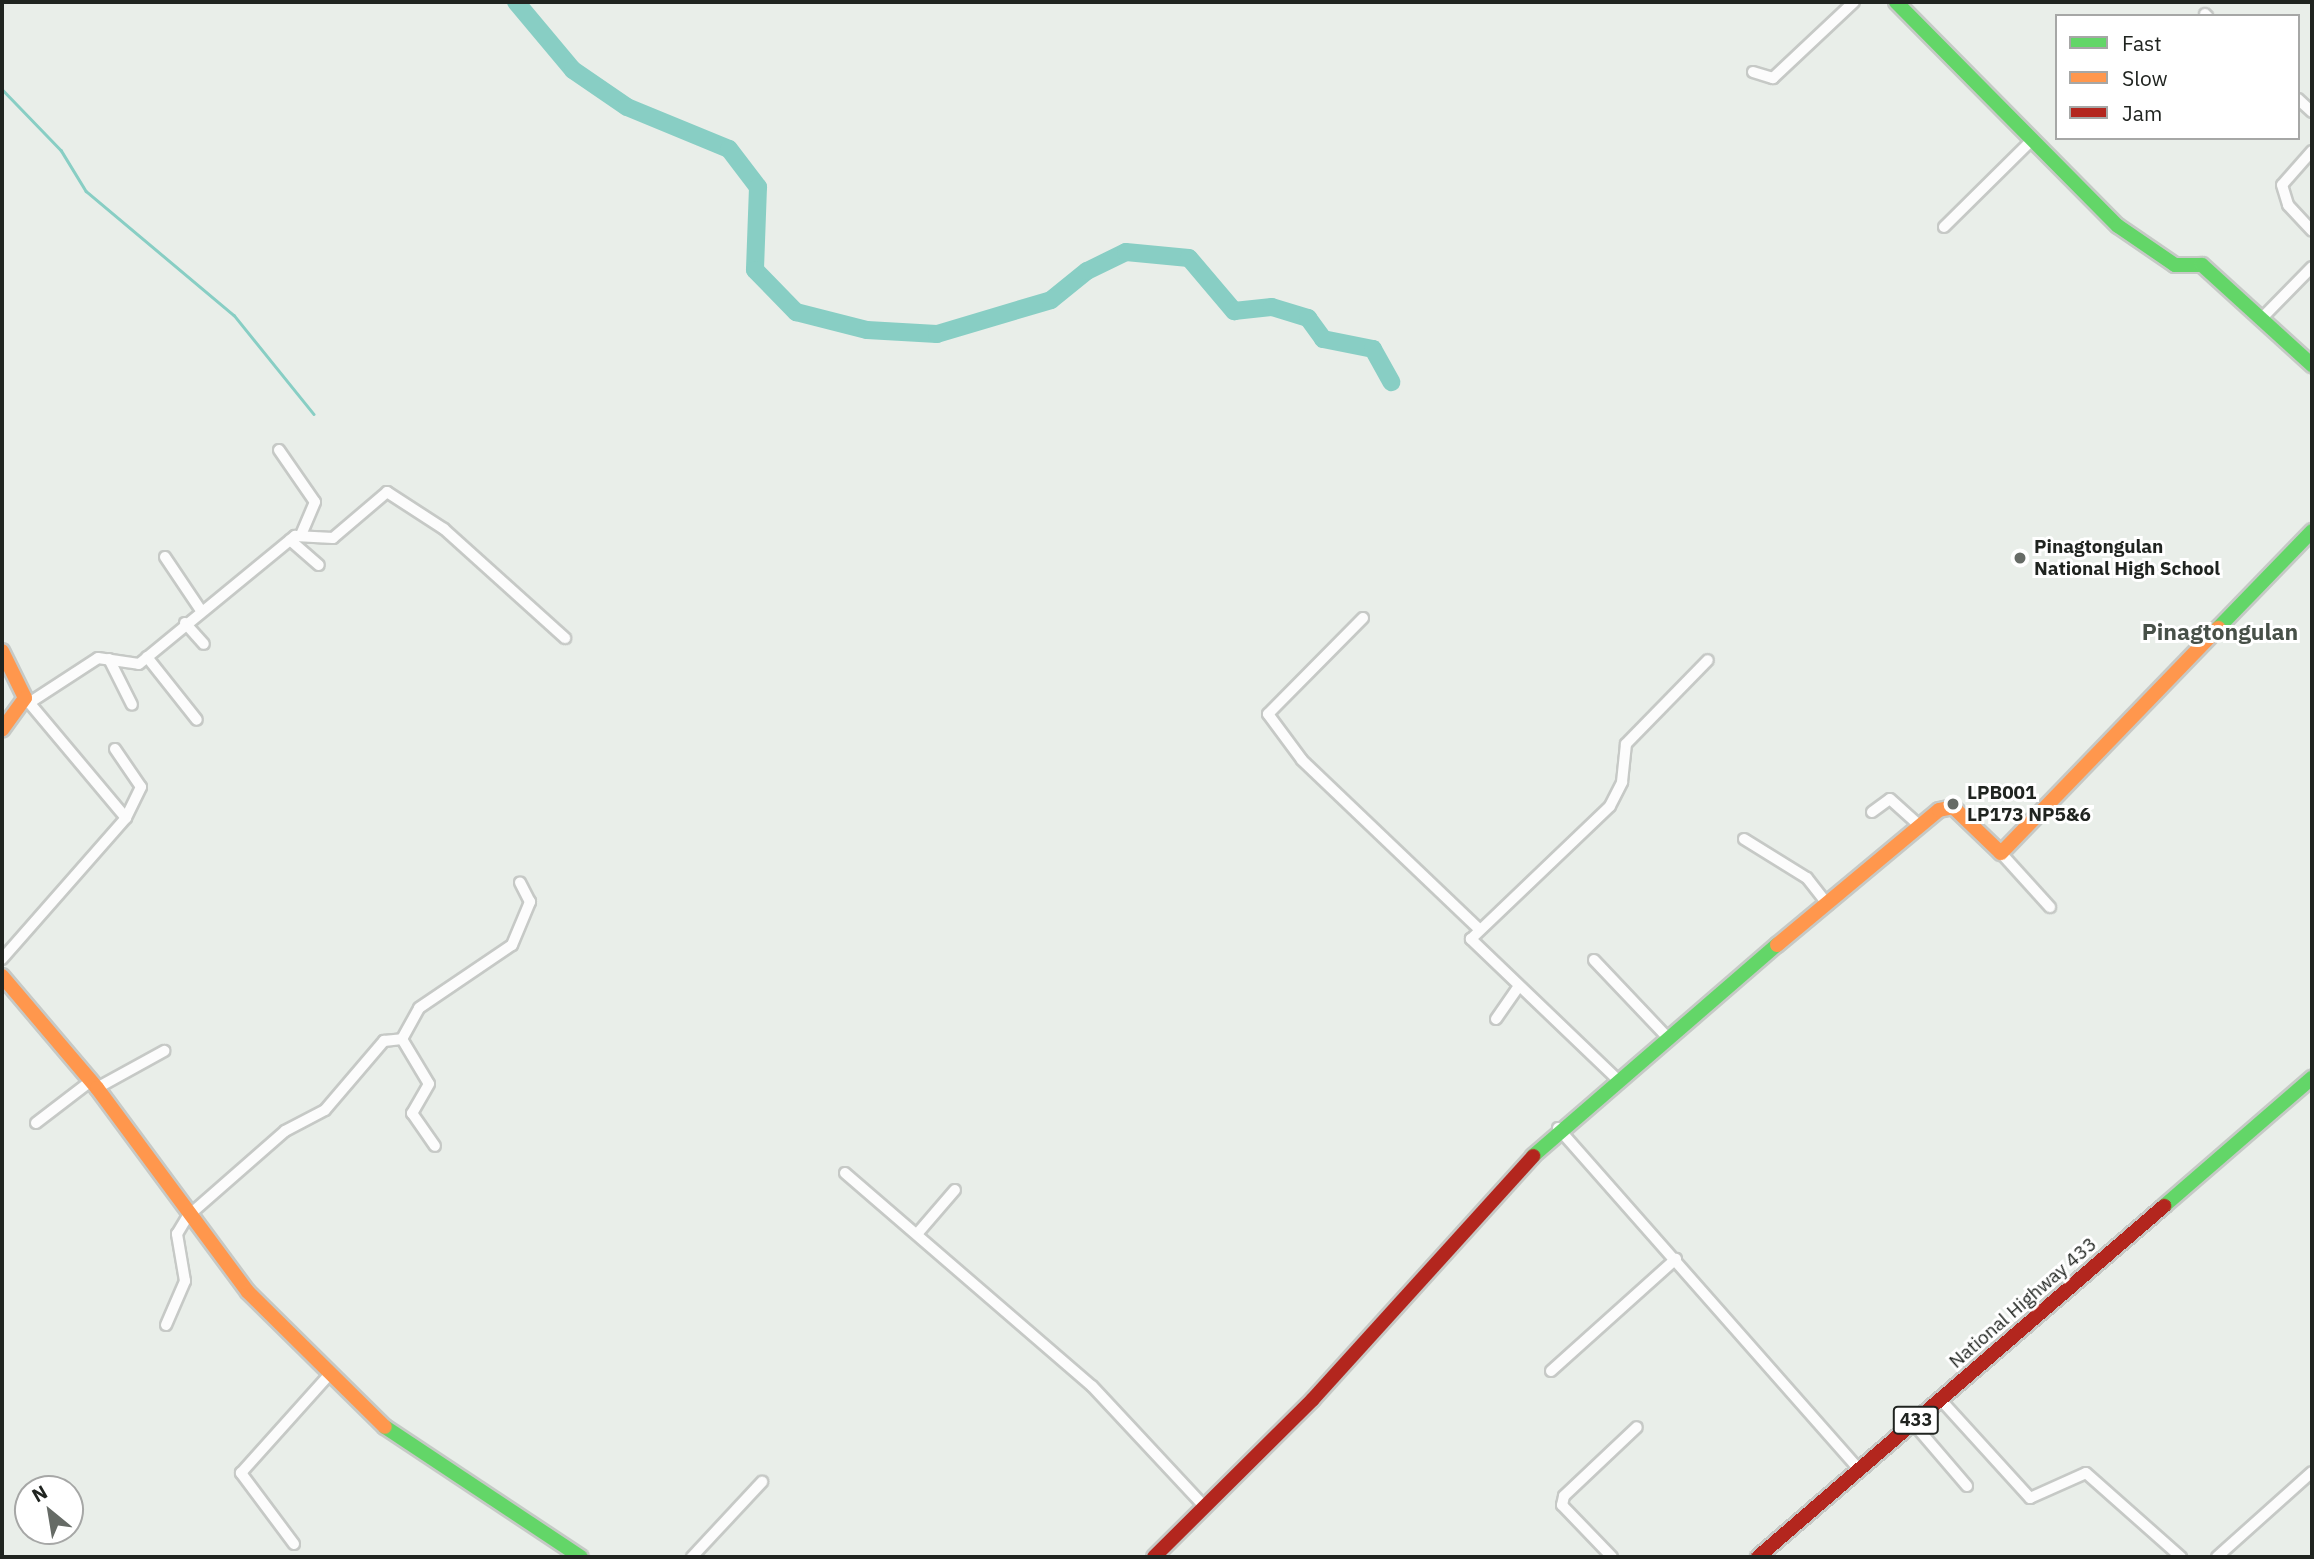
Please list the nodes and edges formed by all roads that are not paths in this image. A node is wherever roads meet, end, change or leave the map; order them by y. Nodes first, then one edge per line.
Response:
1 (1854, 2) edge
2 (1896, 2) edge
3 (1753, 72) dead end
4 (2031, 141) junction
5 (2312, 150) edge
6 (1944, 227) dead end
7 (2312, 231) edge
8 (2312, 267) edge
9 (2263, 317) junction
10 (2312, 365) edge
11 (279, 450) dead end
12 (2312, 531) edge
13 (302, 533) junction
14 (290, 540) junction
15 (165, 557) dead end
16 (319, 565) dead end
17 (200, 609) junction
18 (1363, 618) dead end
19 (185, 623) junction
20 (565, 638) dead end
21 (204, 644) dead end
22 (2, 651) edge
23 (147, 657) junction
24 (108, 659) junction
25 (1708, 660) dead end
26 (27, 700) junction
27 (132, 705) dead end
28 (197, 720) dead end
29 (2, 730) edge
30 (115, 749) dead end
31 (1872, 812) dead end
32 (126, 818) junction
33 (1920, 826) junction
34 (1744, 839) dead end
35 (2001, 853) junction
36 (520, 882) dead end
37 (1828, 905) junction
38 (2050, 907) dead end
39 (1479, 929) junction
40 (2, 959) edge
41 (1594, 960) dead end
42 (2, 976) edge
43 (1519, 986) junction
44 (1496, 1019) dead end
45 (1667, 1037) junction
46 (402, 1040) junction
47 (164, 1051) dead end
48 (2312, 1078) edge
49 (1618, 1080) junction
50 (94, 1085) junction
51 (36, 1123) dead end
52 (1558, 1128) junction
53 (435, 1146) dead end
54 (845, 1173) dead end
55 (955, 1189) dead end
56 (188, 1216) junction
57 (917, 1234) junction
58 (1676, 1259) junction
59 (166, 1325) dead end
60 (1551, 1371) dead end
61 (328, 1376) junction
62 (1940, 1399) junction
63 (1913, 1423) junction
64 (1637, 1427) dead end
65 (1860, 1469) junction
66 (2312, 1472) edge
67 (762, 1482) dead end
68 (1967, 1486) dead end
69 (1205, 1507) junction
70 (294, 1544) dead end
71 (581, 1557) edge
72 (692, 1557) edge
73 (1154, 1557) edge
74 (1612, 1557) edge
75 (1758, 1557) edge
76 (2181, 1557) edge
77 (2217, 1557) edge

1 - 3 street
2 - 4 street
4 - 6 street
4 - 9 street
5 - 7 street
8 - 9 street
9 - 10 street
11 - 13 street
12 - 35 street
13 - 14 street
13 - 20 street
14 - 16 street
14 - 17 street
15 - 17 street
17 - 19 street
18 - 39 street
19 - 21 street
19 - 23 street
22 - 26 street
23 - 24 street
23 - 28 street
24 - 26 street
24 - 27 street
25 - 39 street
26 - 29 street
26 - 32 street
30 - 32 street
31 - 33 street
32 - 40 street
33 - 35 street
33 - 37 street
34 - 37 street
35 - 38 street
36 - 46 street
37 - 45 street
39 - 43 street
41 - 45 street
42 - 50 street
43 - 44 street
43 - 49 street
45 - 49 street
46 - 53 street
46 - 56 street
47 - 50 street
48 - 62 street, National Highway 433 / 433
49 - 52 street
50 - 51 street
50 - 56 street
52 - 58 street
52 - 69 street
54 - 57 street
55 - 57 street
56 - 59 street
56 - 61 street
57 - 69 street
58 - 60 street
58 - 65 street
61 - 70 street
61 - 71 street
62 - 63 street, National Highway 433 / 433
62 - 76 street
63 - 65 street, National Highway 433 / 433
63 - 68 street
64 - 74 street
65 - 75 street, National Highway 433 / 433
66 - 77 street
67 - 72 street
69 - 73 street

